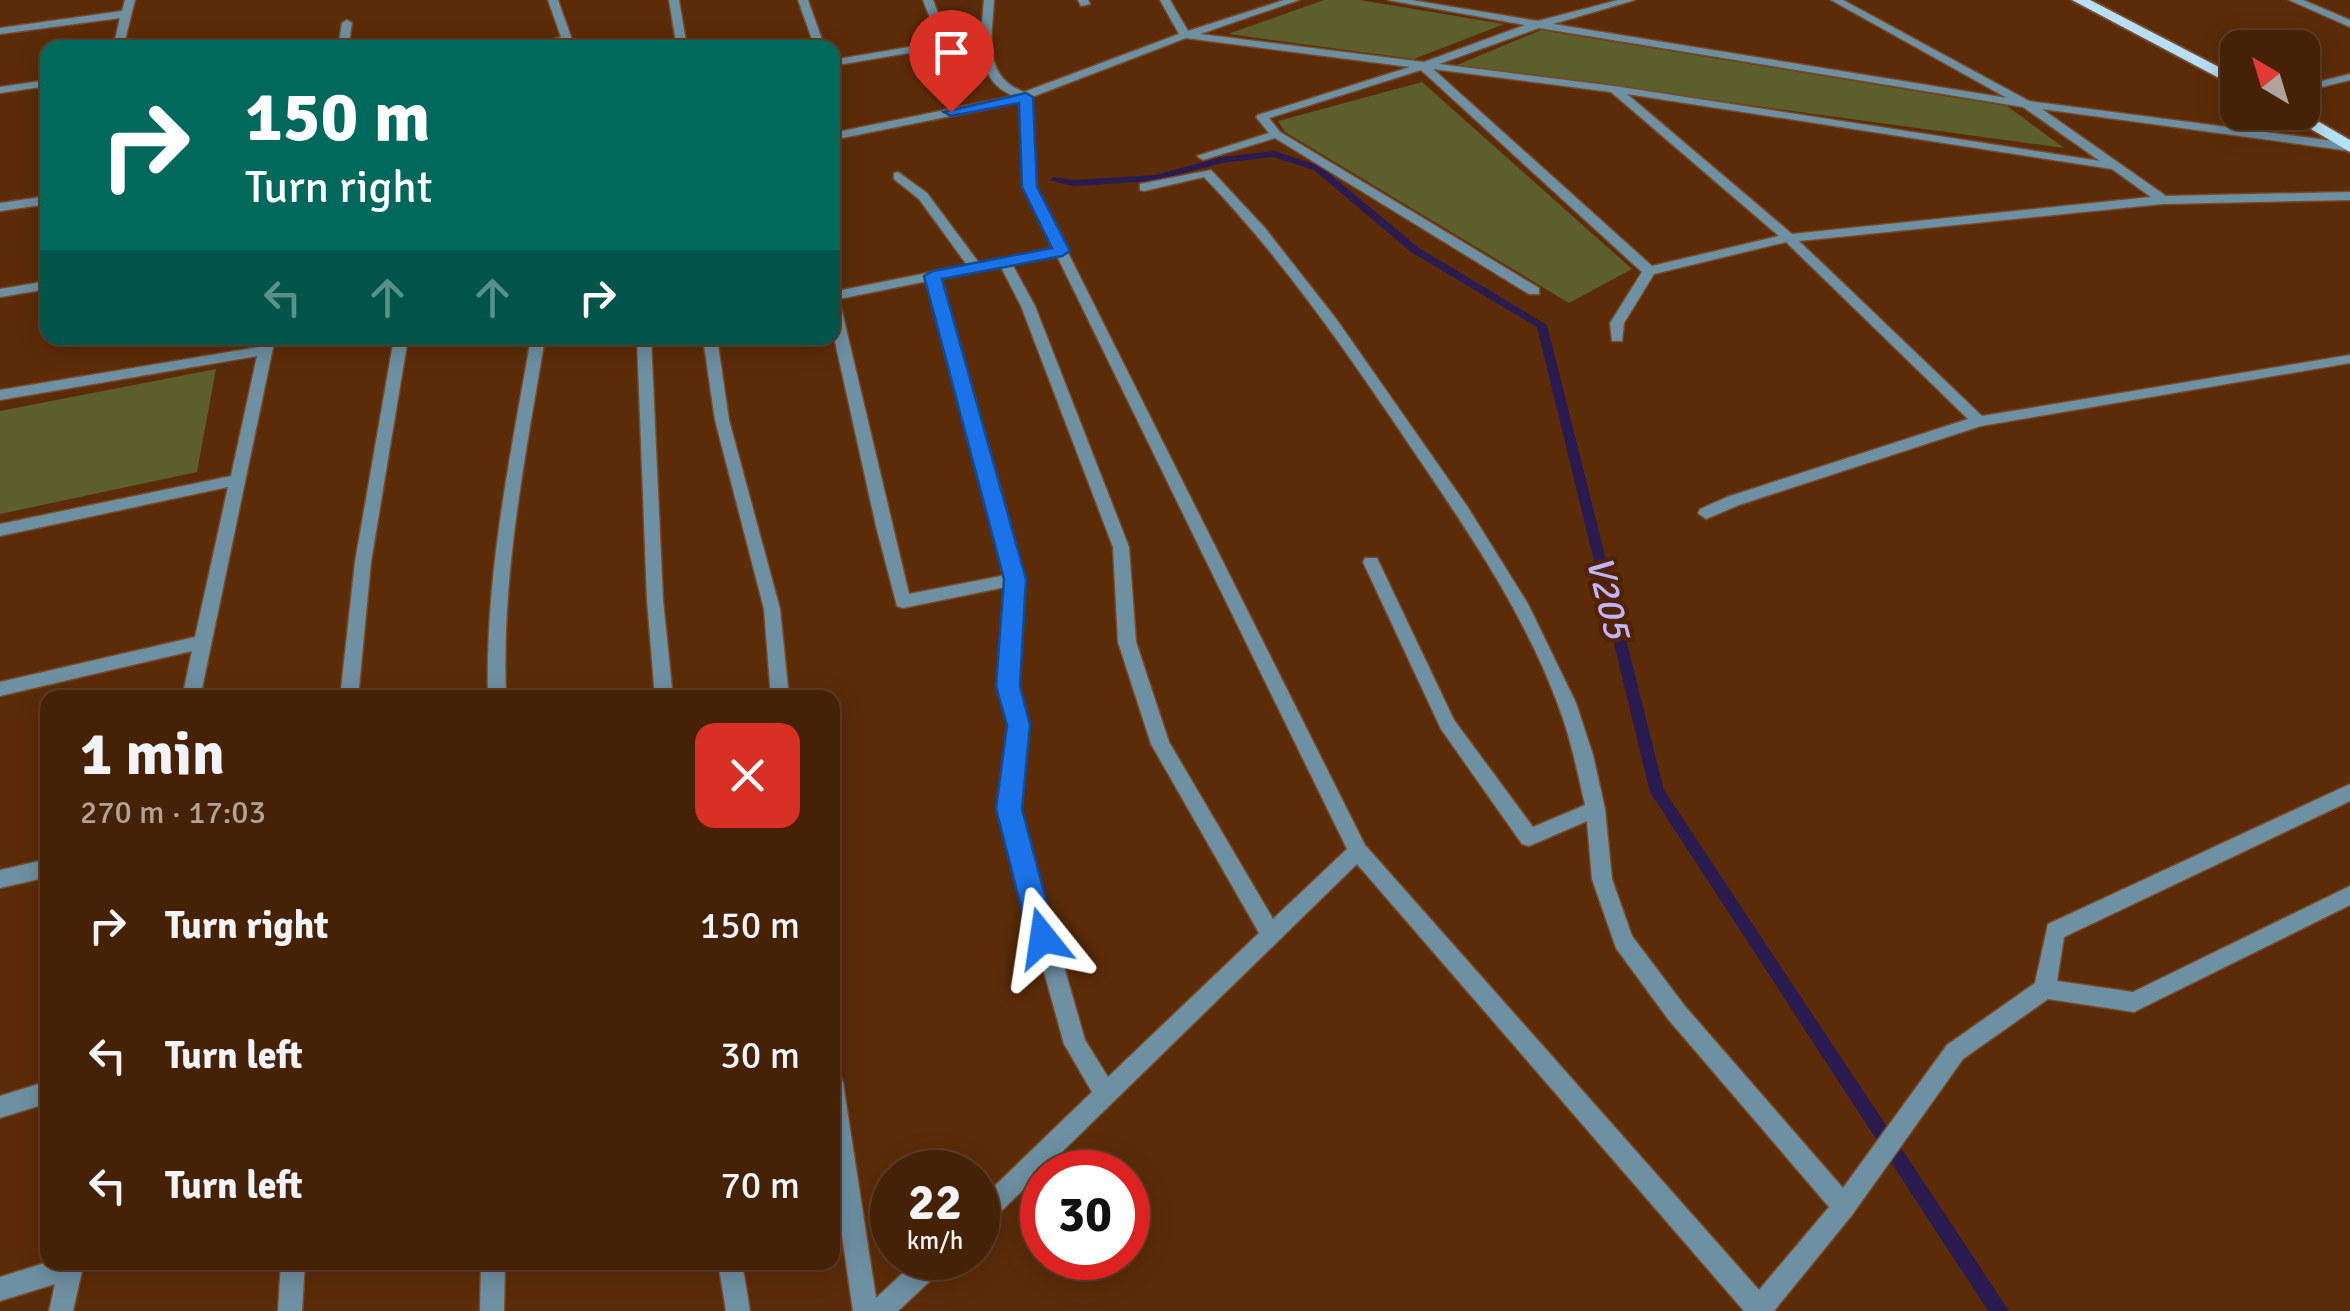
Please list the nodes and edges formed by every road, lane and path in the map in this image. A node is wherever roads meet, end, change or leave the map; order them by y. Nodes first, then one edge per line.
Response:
1 (130, 0) edge
2 (553, 0) edge
3 (674, 0) edge
4 (803, 0) edge
5 (928, 0) edge
6 (988, 0) edge
7 (1166, 0) edge
8 (1294, 0) edge
9 (1394, 0) edge
10 (1630, 0) edge
11 (1836, 0) edge
12 (2079, 0) edge
13 (2105, 0) edge
14 (2294, 0) edge
15 (126, 14) junction
16 (347, 23) dead end
17 (2350, 24) edge
18 (1536, 25) junction
19 (0, 31) edge
20 (1185, 35) junction
21 (120, 40) edge
22 (345, 40) edge
23 (568, 40) edge
24 (681, 40) edge
25 (817, 40) edge
26 (2220, 58) edge
27 (840, 62) edge
28 (1423, 66) junction
29 (2220, 74) edge
30 (2350, 77) edge
31 (40, 84) edge
32 (2320, 84) edge
33 (1614, 89) junction
34 (0, 90) edge
35 (1019, 99) junction
36 (2030, 106) junction
37 (2320, 110) edge
38 (2350, 128) edge
39 (2320, 130) edge
40 (1276, 134) junction
41 (840, 135) edge
42 (2350, 147) edge
43 (1202, 156) dead end
44 (2111, 166) junction
45 (898, 176) dead end
46 (1144, 187) dead end
47 (2350, 196) edge
48 (2163, 200) junction
49 (40, 201) edge
50 (0, 208) edge
51 (1789, 238) junction
52 (1062, 251) junction
53 (1004, 261) junction
54 (975, 266) junction
55 (1649, 271) junction
56 (933, 276) junction
57 (40, 286) edge
58 (1534, 290) dead end
59 (0, 293) edge
60 (840, 295) edge
61 (840, 329) edge
62 (1617, 338) dead end
63 (261, 345) edge
64 (266, 345) edge
65 (400, 345) edge
66 (537, 345) edge
67 (644, 345) edge
68 (711, 345) edge
69 (2350, 359) edge
70 (0, 395) edge
71 (1979, 421) junction
72 (237, 480) junction
73 (1706, 514) dead end
74 (0, 530) edge
75 (1371, 562) dead end
76 (1015, 579) junction
77 (203, 642) junction
78 (0, 689) edge
79 (194, 690) edge
80 (350, 690) edge
81 (497, 690) edge
82 (663, 690) edge
83 (779, 690) edge
84 (2350, 792) edge
85 (1596, 810) junction
86 (1358, 851) junction
87 (40, 870) edge
88 (0, 879) edge
89 (2350, 896) edge
90 (1270, 935) junction
91 (2046, 989) junction
92 (40, 1094) edge
93 (1106, 1094) junction
94 (0, 1106) edge
95 (840, 1136) edge
96 (1000, 1197) edge
97 (1844, 1207) junction
98 (56, 1270) edge
99 (70, 1270) edge
100 (293, 1270) edge
101 (493, 1270) edge
102 (731, 1270) edge
103 (913, 1280) edge
104 (0, 1289) edge
105 (1759, 1310) edge
106 (61, 1311) edge
107 (290, 1311) edge
108 (492, 1311) edge
109 (738, 1311) edge
110 (866, 1311) edge
111 (880, 1311) edge

1 - 15 street
2 - 23 street
3 - 24 street
4 - 25 street
5 - 27 street
6 - 35 street
7 - 20 street
8 - 20 street
9 - 18 street
10 - 18 street
11 - 36 street
12 - 29 main road
13 - 26 main road
14 - 17 street
15 - 19 street
15 - 21 street
16 - 22 street
18 - 28 street
18 - 36 street
20 - 28 street
20 - 35 street
28 - 33 street
28 - 40 street
28 - 55 street
30 - 32 street
31 - 34 street
33 - 44 street
33 - 51 street
35 - 41 street
35 - 52 street
36 - 42 street
36 - 44 street
37 - 38 main road
39 - 42 main road
40 - 43 street
40 - 58 street
44 - 48 street
45 - 54 street
46 - 85 street
47 - 48 street
48 - 51 street
49 - 50 street
51 - 55 street
51 - 71 street
52 - 53 street
52 - 86 street
53 - 54 street
53 - 90 street
54 - 56 street
55 - 62 street
56 - 60 street
56 - 76 street
57 - 59 street
61 - 76 street
63 - 70 street
64 - 72 street
65 - 80 street
66 - 81 street
67 - 82 street
68 - 83 street
69 - 71 street
71 - 73 street
72 - 74 street
72 - 77 street
75 - 85 street
76 - 93 street
77 - 78 street
77 - 79 street
84 - 91 street
85 - 97 street
86 - 90 street
86 - 105 street
87 - 88 street
89 - 91 street
90 - 93 street
91 - 97 street
92 - 94 street
93 - 96 street
95 - 110 street
97 - 105 street
98 - 104 street
99 - 106 street
100 - 107 street
101 - 108 street
102 - 109 street
103 - 111 street

